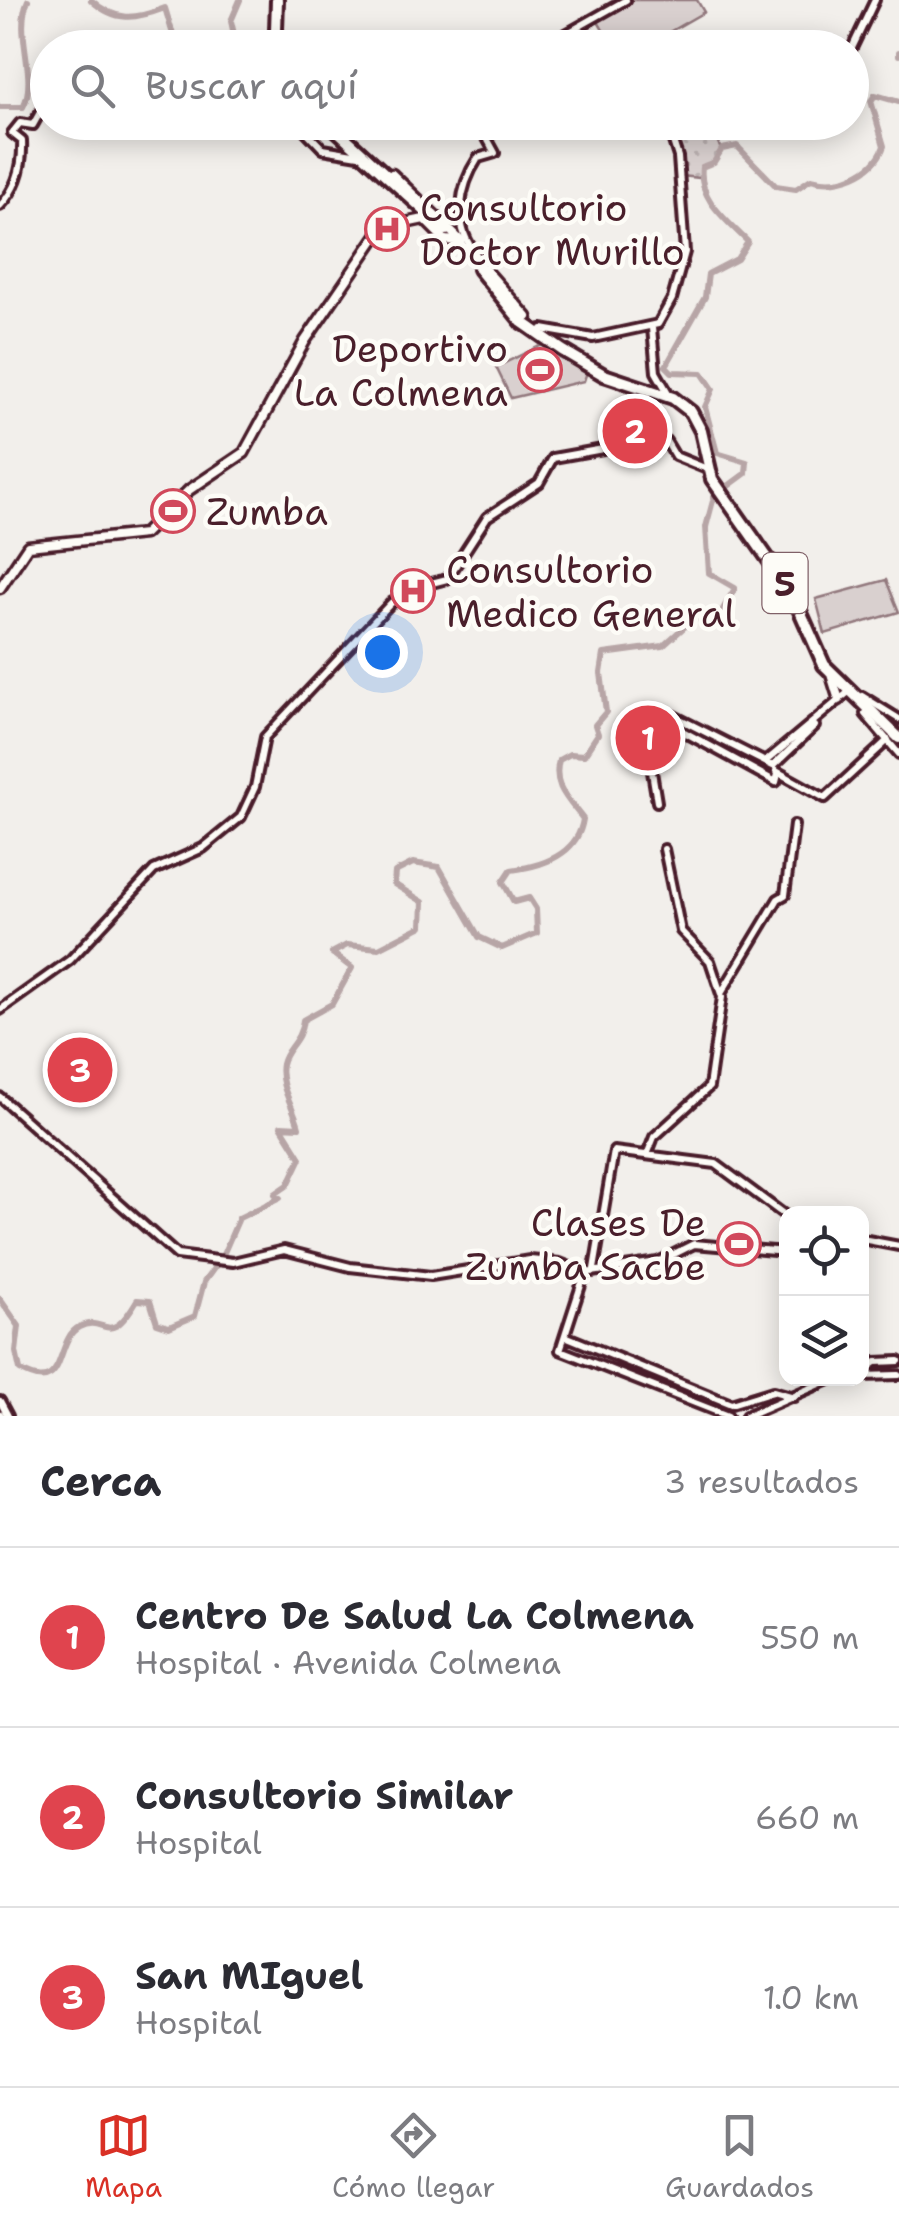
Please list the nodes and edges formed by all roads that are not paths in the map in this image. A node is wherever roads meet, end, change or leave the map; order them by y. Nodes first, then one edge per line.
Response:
1 (275, 0) edge
2 (626, 0) edge
3 (875, 0) edge
4 (272, 30) edge
5 (574, 30) edge
6 (861, 30) edge
7 (30, 125) edge
8 (314, 140) edge
9 (346, 140) edge
10 (348, 140) edge
11 (488, 140) edge
12 (673, 140) edge
13 (359, 154) junction
14 (391, 175) junction
15 (0, 206) edge
16 (449, 232) junction
17 (476, 264) junction
18 (524, 319) junction
19 (654, 326) junction
20 (542, 329) junction
21 (667, 392) junction
22 (710, 471) junction
23 (0, 588) edge
24 (851, 694) junction
25 (865, 714) joint
26 (899, 719) edge
27 (879, 721) junction
28 (895, 737) edge
29 (899, 754) edge
30 (764, 764) junction
31 (776, 774) junction
32 (794, 824) dead end
33 (664, 849) dead end
34 (722, 993) junction
35 (0, 1010) edge
36 (0, 1096) edge
37 (647, 1154) junction
38 (779, 1211) edge
39 (869, 1240) edge
40 (899, 1246) edge
41 (779, 1251) edge
42 (594, 1269) junction
43 (585, 1273) junction
44 (565, 1336) junction
45 (592, 1348) junction
46 (588, 1361) junction
47 (899, 1362) edge
48 (869, 1368) edge
49 (869, 1374) edge
50 (899, 1375) edge
51 (665, 1377) junction
52 (817, 1386) edge
53 (660, 1390) junction
54 (794, 1397) junction
55 (753, 1398) junction
56 (0, 1401) edge
57 (3, 1415) edge
58 (750, 1415) edge
59 (728, 1416) edge

1 - 4 main road
2 - 5 street
3 - 6 street
7 - 15 street
8 - 13 street
9 - 13 main road
10 - 14 main road
11 - 17 street
12 - 19 street
13 - 14 main road
14 - 16 main road
16 - 17 main road
16 - 23 main road
17 - 18 main road
18 - 20 main road, 5
18 - 22 main road, 5
19 - 20 street
19 - 21 street
20 - 21 main road, 5
21 - 22 main road, 5
22 - 24 main road, 5
22 - 24 main road, 5
22 - 35 street
24 - 26 street
24 - 27 main road, 5
24 - 28 main road, 5
24 - 30 street
24 - 31 street
25 - 27 main road
25 - 28 street
27 - 28 main road, 5
28 - 29 street
28 - 31 street
30 - 31 street
30 - 31 street
32 - 34 street
33 - 34 street
34 - 37 street
36 - 43 street
37 - 38 street
37 - 42 street
39 - 40 street
41 - 42 street
42 - 43 street
43 - 44 street
44 - 45 street
44 - 46 street
45 - 46 street
45 - 51 street
46 - 53 street
47 - 48 street
49 - 50 street
51 - 53 street
51 - 55 street
52 - 54 street
53 - 59 street
54 - 55 street
54 - 58 street
55 - 58 street
56 - 57 street

